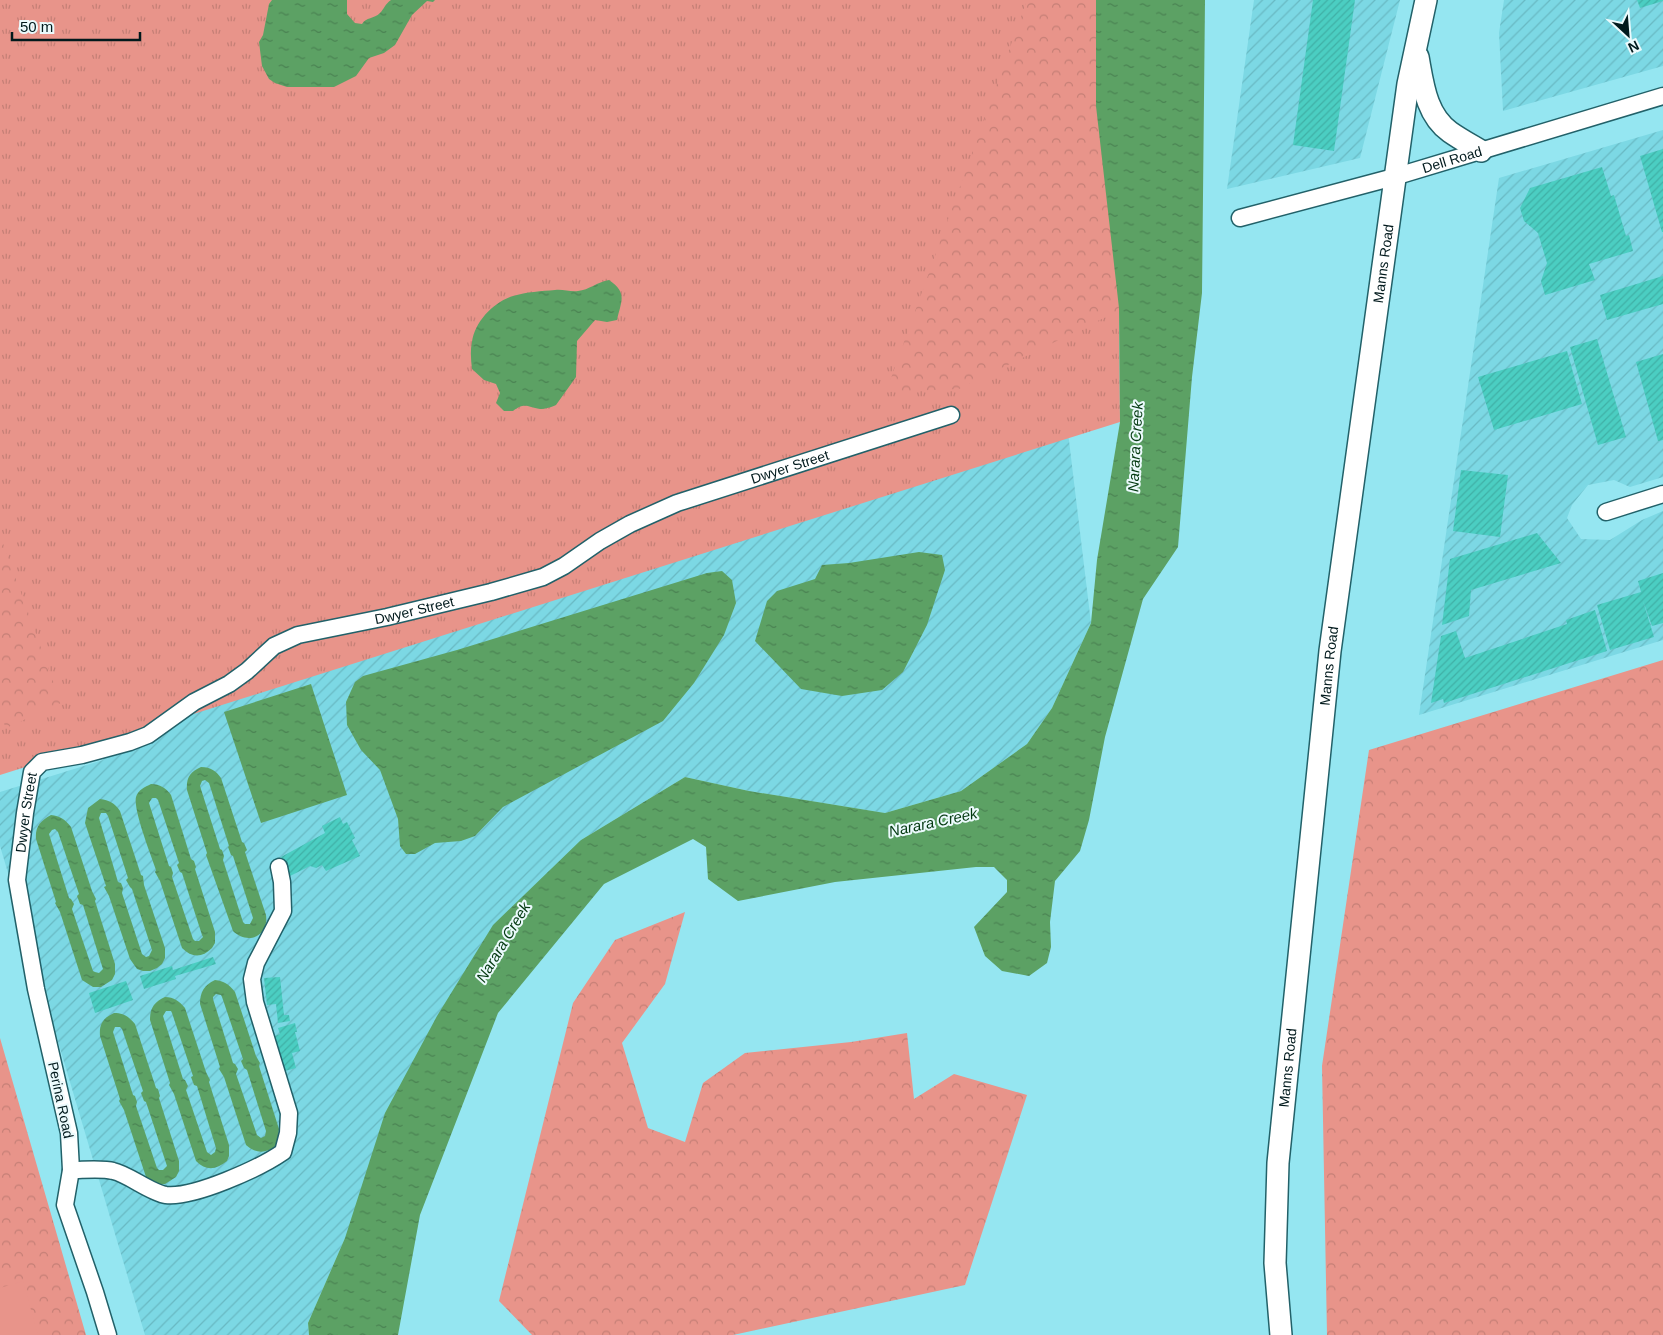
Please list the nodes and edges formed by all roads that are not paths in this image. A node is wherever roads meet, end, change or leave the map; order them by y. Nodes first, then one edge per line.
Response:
1 (1426, 0) edge
2 (1416, 47) junction
3 (1663, 96) edge
4 (1481, 151) junction
5 (1394, 177) junction
6 (1240, 218) dead end
7 (951, 415) dead end
8 (1663, 494) edge
9 (1606, 512) dead end
10 (280, 867) dead end
11 (24, 920) joint
12 (71, 1170) junction
13 (108, 1335) edge
14 (1281, 1335) edge

1 - 2 main road, Manns Road
2 - 4 main road
2 - 5 main road, Manns Road
3 - 4 street, Dell Road
4 - 5 street, Dell Road
5 - 6 street, Dell Road
5 - 14 main road, Manns Road
7 - 11 street, Dwyer Street
8 - 9 street
10 - 12 street
11 - 12 street, Perina Road
12 - 13 street, Perina Road

